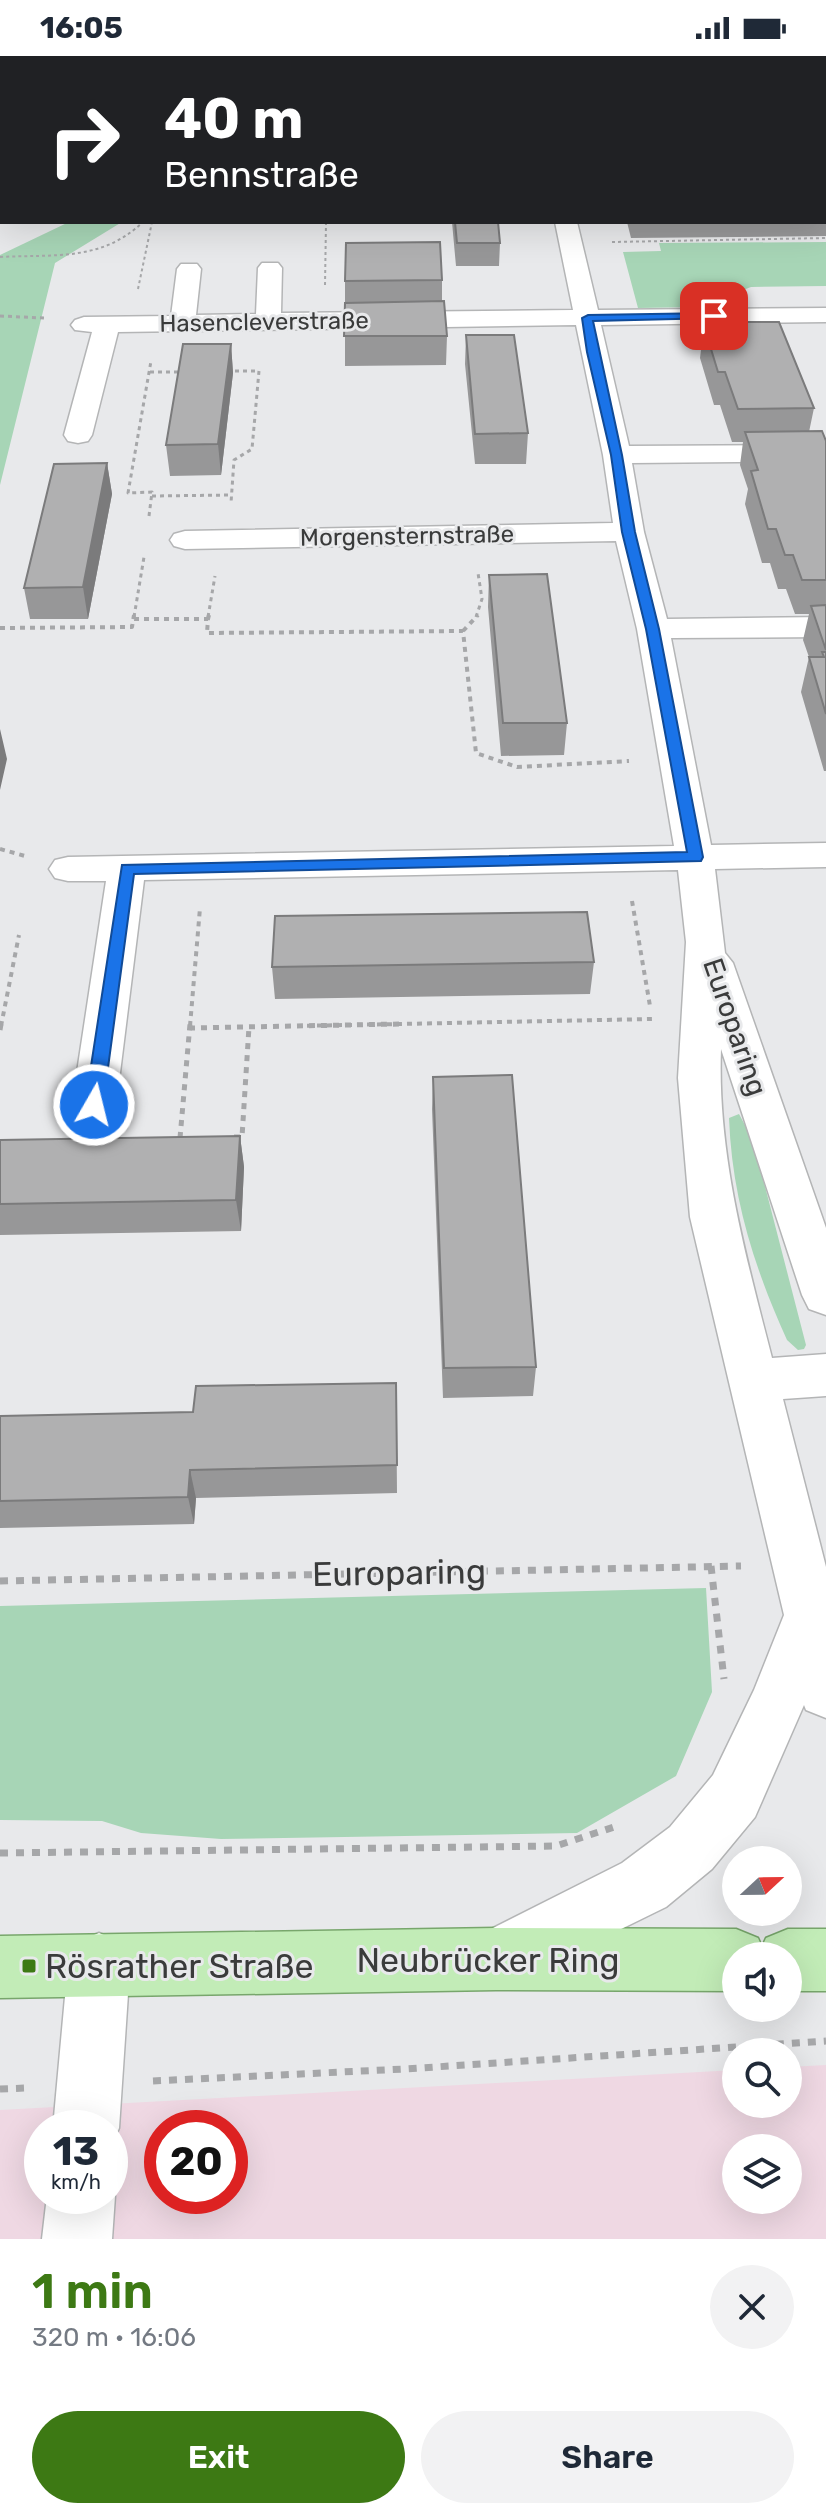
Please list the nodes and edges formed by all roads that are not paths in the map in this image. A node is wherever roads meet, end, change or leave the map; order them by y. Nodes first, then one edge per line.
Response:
1 (568, 232) edge
2 (270, 268) dead end
3 (189, 269) dead end
4 (826, 291) edge
5 (826, 315) edge
6 (714, 316) junction
7 (588, 318) junction
8 (268, 321) junction
9 (183, 322) junction
10 (78, 435) dead end
11 (826, 453) edge
12 (617, 455) junction
13 (629, 532) junction
14 (185, 540) road end
15 (826, 627) edge
16 (653, 629) junction
17 (826, 855) edge
18 (695, 857) junction
19 (68, 869) dead end
20 (127, 869) junction
21 (706, 942) junction
22 (94, 1105) dead end
23 (826, 1295) edge
24 (826, 1375) edge
25 (753, 1380) junction
26 (804, 1590) junction
27 (826, 1690) edge
28 (496, 1959) junction
29 (722, 1960) edge
30 (802, 1960) edge
31 (826, 1960) edge
32 (99, 1964) junction
33 (0, 1967) edge
34 (88, 2106) edge
35 (79, 2214) edge
36 (77, 2239) edge

1 - 7 street, Europaring
2 - 8 street
3 - 9 street
4 - 6 street
5 - 6 street, Hasencleverstraße
6 - 7 street, Hasencleverstraße
7 - 8 street, Hasencleverstraße
7 - 12 street, Europaring
8 - 9 street, Hasencleverstraße
9 - 10 street, Hasencleverstraße
11 - 12 street
12 - 13 street, Europaring
13 - 14 street, Morgensternstraße
13 - 16 street, Europaring
15 - 16 street
16 - 18 street, Europaring
17 - 18 street
18 - 20 street
18 - 21 street, Europaring
19 - 20 street
20 - 22 street
21 - 23 street, Europaring
21 - 25 street, Europaring
24 - 25 street
25 - 26 street, Europaring
26 - 27 street, Europaring
26 - 28 street
28 - 29 main road, Neubrücker Ring
28 - 32 main road, Neubrücker Ring
30 - 31 main road
32 - 33 main road, Neubrücker Ring
32 - 34 street
35 - 36 street

